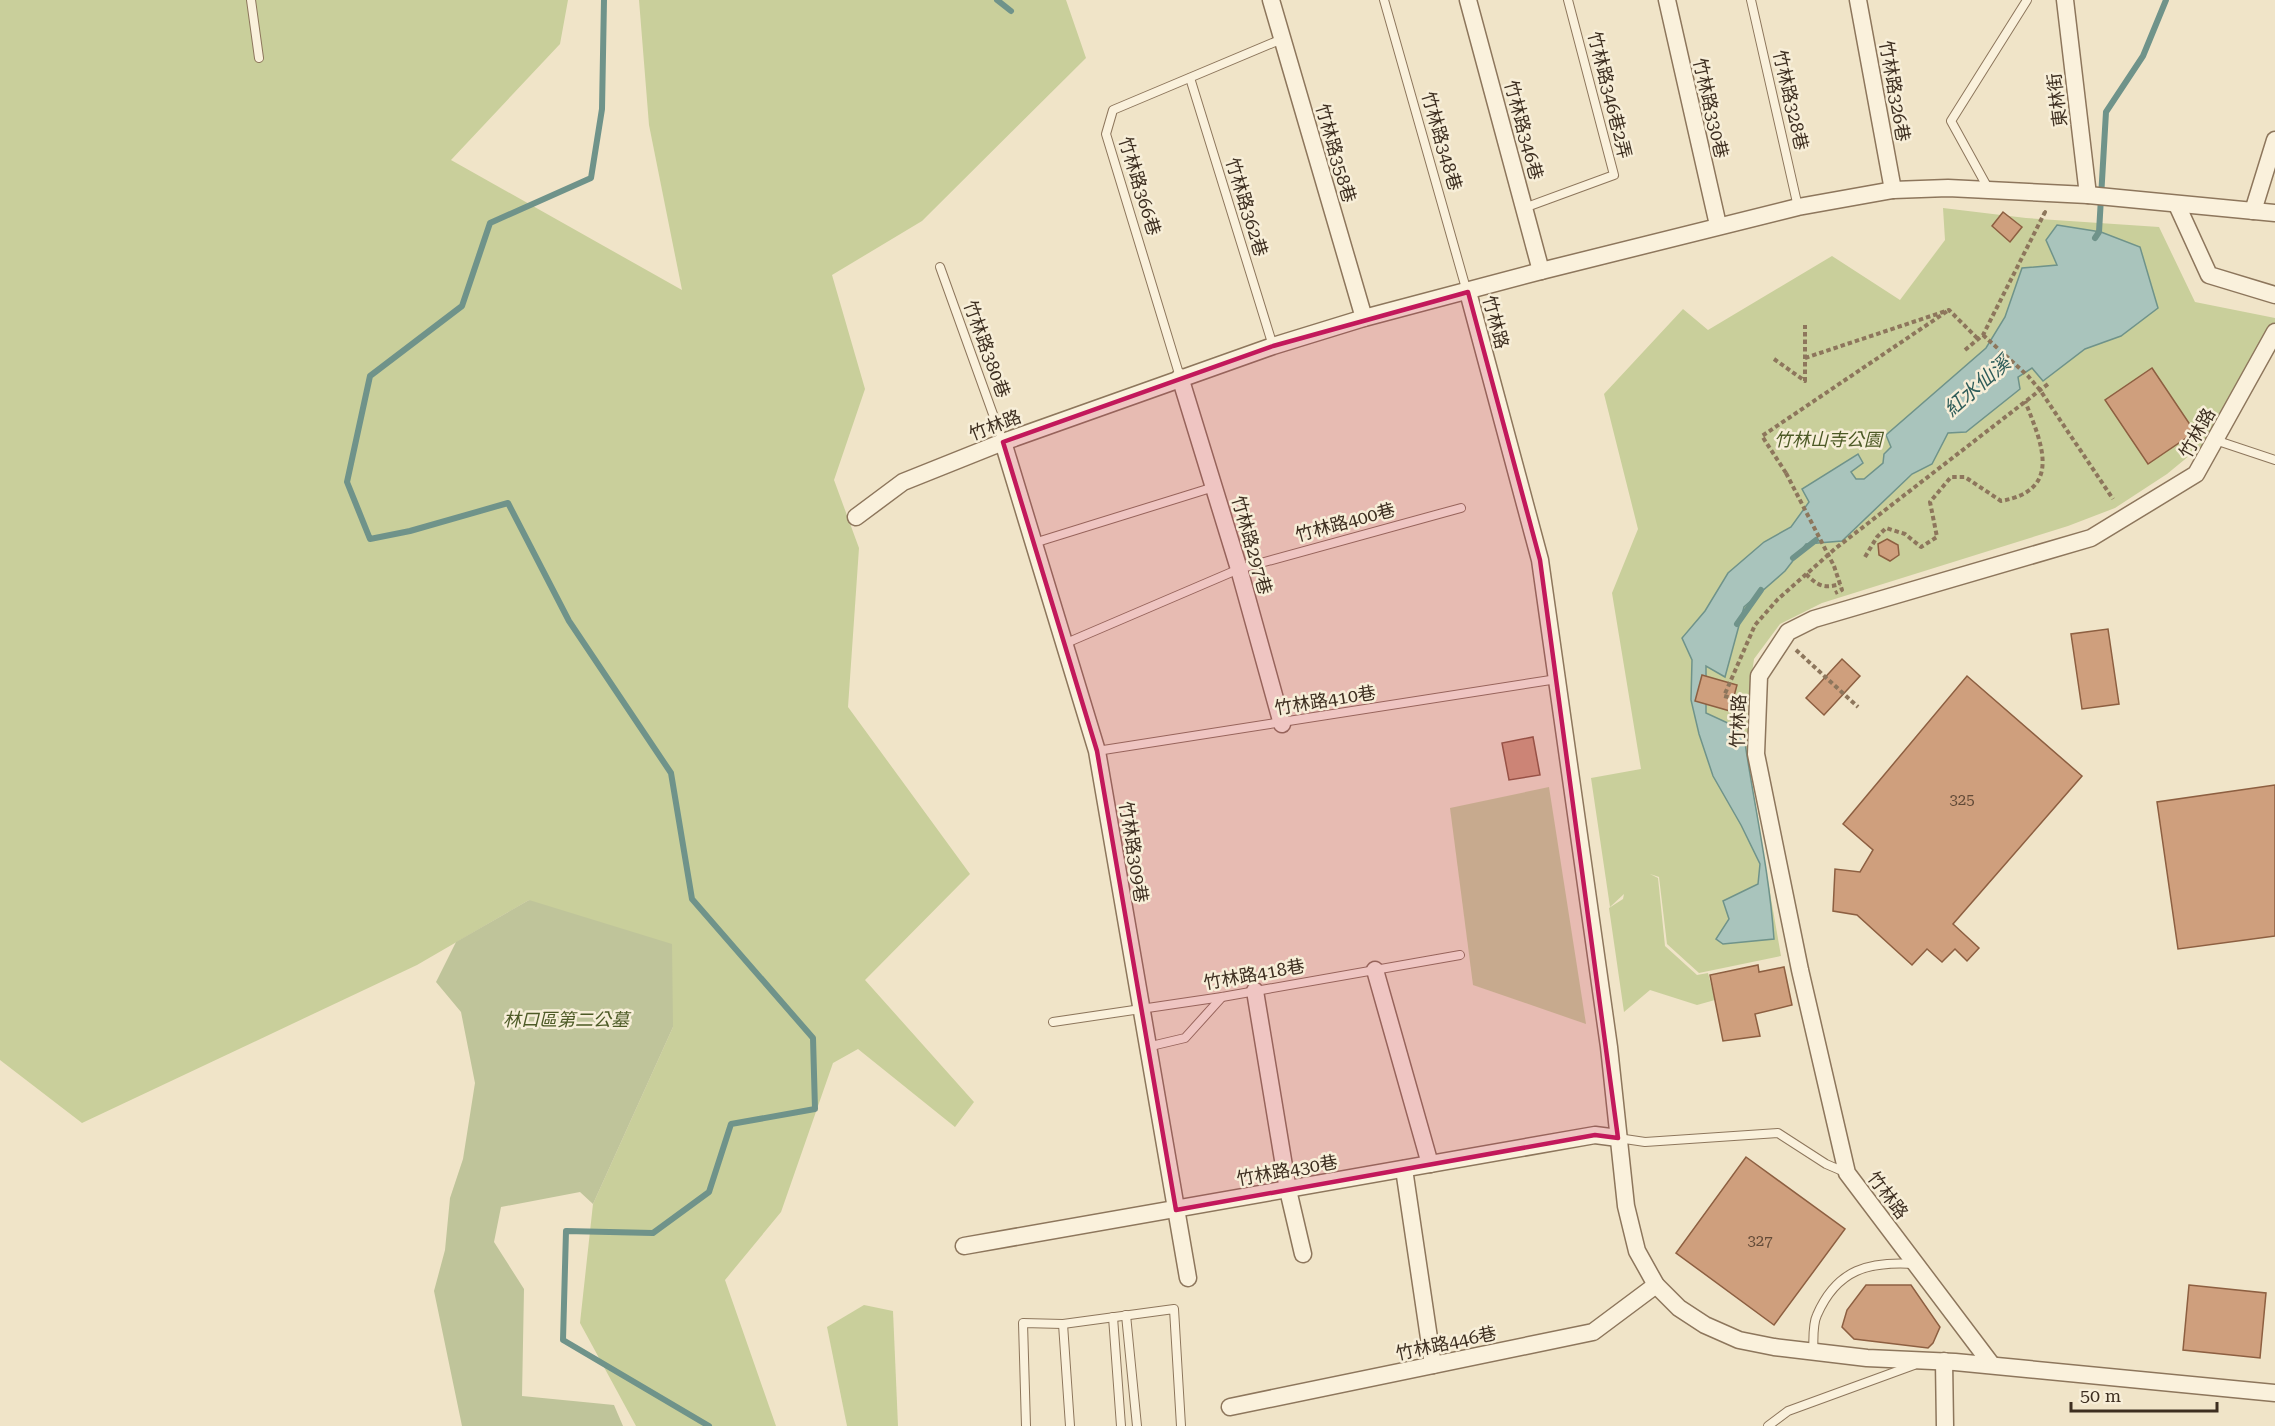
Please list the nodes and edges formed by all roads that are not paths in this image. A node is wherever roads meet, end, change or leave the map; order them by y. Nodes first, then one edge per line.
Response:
1 (251, 0) edge
2 (1271, 0) edge
3 (1384, 0) edge
4 (1468, 0) edge
5 (1568, 0) edge
6 (1667, 0) edge
7 (1751, 0) edge
8 (1858, 0) edge
9 (2027, 0) edge
10 (2065, 0) edge
11 (1282, 39) junction
12 (259, 58) dead end
13 (1190, 78) junction
14 (2275, 140) edge
15 (1893, 190) junction
16 (1989, 190) junction
17 (2088, 195) junction
18 (2177, 205) junction
19 (1798, 207) junction
20 (1524, 208) junction
21 (2253, 211) junction
22 (2275, 213) edge
23 (1718, 225) junction
24 (940, 267) dead end
25 (1541, 271) junction
26 (1467, 292) junction
27 (2275, 295) edge
28 (1364, 318) junction
29 (2275, 332) edge
30 (1273, 346) junction
31 (1180, 377) junction
32 (2215, 440) junction
33 (1003, 442) junction
34 (2275, 460) edge
35 (1214, 487) junction
36 (1461, 508) dead end
37 (856, 517) dead end
38 (1034, 543) junction
39 (1239, 569) junction
40 (1064, 644) junction
41 (1557, 679) junction
42 (1282, 724) junction
43 (1097, 751) junction
44 (1460, 955) dead end
45 (1375, 970) junction
46 (1255, 991) junction
47 (1222, 997) junction
48 (1140, 1009) junction
49 (1053, 1022) dead end
50 (1147, 1047) junction
51 (1618, 1138) junction
52 (1430, 1164) junction
53 (1404, 1169) junction
54 (1847, 1173) junction
55 (1288, 1190) junction
56 (1176, 1210) junction
57 (964, 1246) dead end
58 (1303, 1254) dead end
59 (1915, 1264) junction
60 (1188, 1278) dead end
61 (1656, 1285) junction
62 (1126, 1316) junction
63 (1113, 1317) junction
64 (1063, 1324) junction
65 (1813, 1352) junction
66 (1925, 1360) junction
67 (1944, 1361) junction
68 (1433, 1365) junction
69 (1992, 1365) junction
70 (2275, 1393) edge
71 (1230, 1407) dead end
72 (1026, 1426) edge
73 (1070, 1426) edge
74 (1121, 1426) edge
75 (1137, 1426) edge
76 (1181, 1426) edge
77 (1768, 1426) edge
78 (1945, 1426) edge

1 - 12 lane
2 - 11 street, 竹林路358巷
3 - 26 lane, 竹林路348巷
4 - 20 street, 竹林路346巷
5 - 20 lane, 竹林路346巷2弄
6 - 23 street, 竹林路330巷
7 - 19 lane, 竹林路328巷
8 - 15 street, 竹林路326巷
9 - 16 lane
10 - 17 street, 東林街
11 - 13 lane, 竹林路366巷
11 - 28 street, 竹林路358巷
13 - 30 lane, 竹林路362巷
13 - 31 lane, 竹林路366巷
14 - 21 street
15 - 16 street, 竹林路
15 - 19 street, 竹林路
16 - 17 street, 竹林路
17 - 18 street, 竹林路
18 - 21 street, 竹林路
18 - 27 street
19 - 23 street, 竹林路
20 - 25 street, 竹林路346巷
21 - 22 street, 竹林路
23 - 25 street, 竹林路
24 - 33 lane, 竹林路380巷
25 - 26 street, 竹林路
26 - 28 street, 竹林路
26 - 41 street, 竹林路
28 - 30 street, 竹林路
29 - 32 street, 竹林路
30 - 31 street, 竹林路
31 - 33 street, 竹林路
31 - 35 street, 竹林路297巷
32 - 34 lane
32 - 54 street, 竹林路
33 - 37 street, 竹林路
33 - 38 street, 竹林路309巷
35 - 38 lane
35 - 39 street, 竹林路297巷
36 - 39 lane, 竹林路400巷
38 - 40 street, 竹林路309巷
39 - 40 lane, 竹林路400巷
39 - 42 street, 竹林路297巷
40 - 43 street, 竹林路309巷
41 - 42 lane, 竹林路410巷
41 - 51 street, 竹林路
42 - 43 lane, 竹林路410巷
43 - 48 street, 竹林路309巷
44 - 45 lane, 竹林路418巷
45 - 46 lane, 竹林路418巷
45 - 52 street
46 - 47 lane, 竹林路418巷
46 - 55 street
47 - 48 lane, 竹林路418巷
47 - 50 lane
48 - 49 lane, 竹林路418巷
48 - 50 street, 竹林路309巷
50 - 56 street, 竹林路309巷
51 - 52 street, 竹林路430巷
51 - 54 lane
51 - 61 street, 竹林路
52 - 53 street, 竹林路430巷
53 - 55 street, 竹林路430巷
53 - 68 street
54 - 59 street, 竹林路
55 - 56 street, 竹林路430巷
55 - 58 street
56 - 57 street, 竹林路430巷
56 - 60 street, 竹林路309巷
59 - 65 lane
59 - 69 street, 竹林路
61 - 65 street, 竹林路
61 - 68 street, 竹林路446巷
62 - 63 lane
62 - 75 lane
62 - 76 lane
63 - 64 lane
63 - 74 lane
64 - 72 lane
64 - 73 lane
65 - 66 street, 竹林路
66 - 67 street, 竹林路
66 - 77 lane
67 - 69 street, 竹林路
67 - 78 street
68 - 71 street, 竹林路446巷
69 - 70 street, 竹林路

